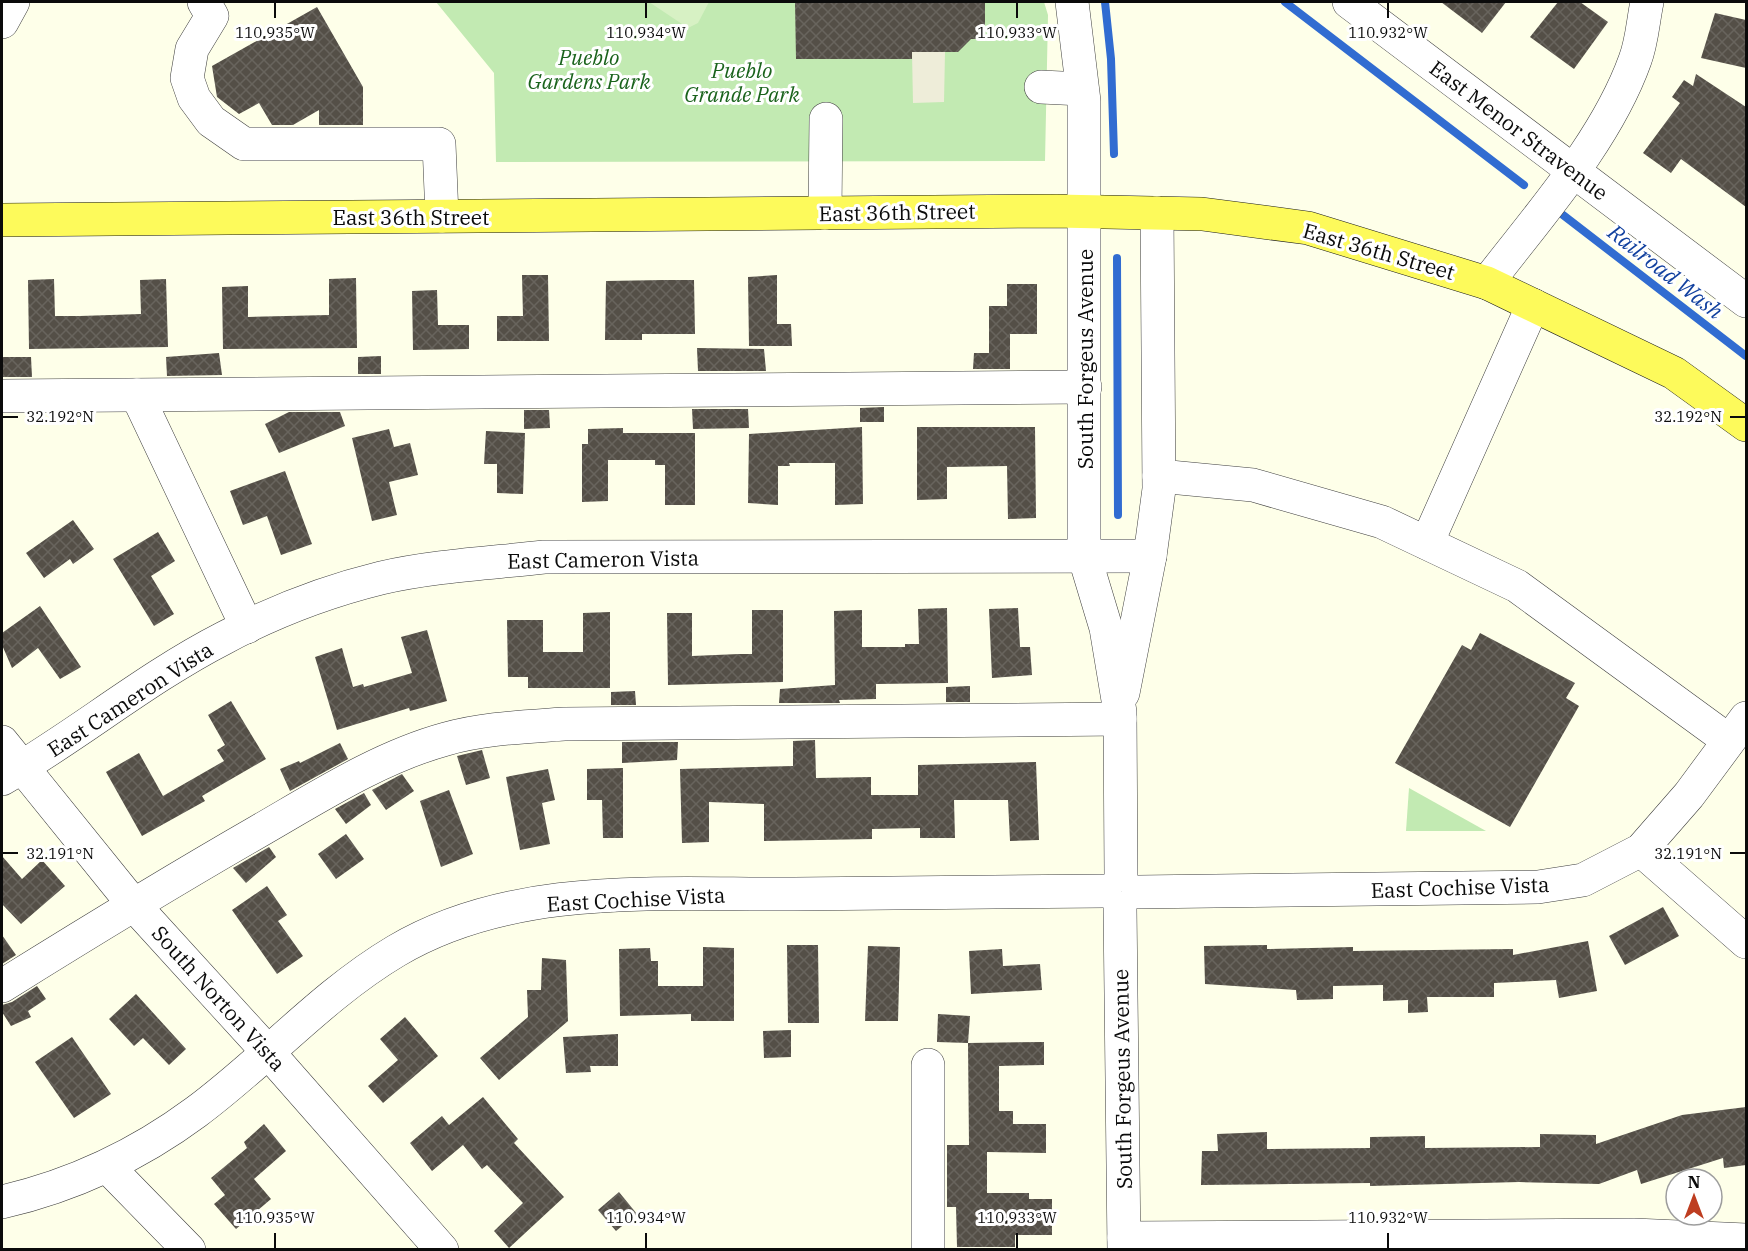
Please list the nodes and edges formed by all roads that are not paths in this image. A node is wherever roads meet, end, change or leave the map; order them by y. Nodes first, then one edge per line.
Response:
1 (13, 2) edge
2 (204, 2) edge
3 (1072, 2) edge
4 (1349, 2) edge
5 (1647, 2) edge
6 (2, 22) edge
7 (1041, 87) dead end
8 (1082, 89) junction
9 (826, 119) dead end
10 (1571, 171) junction
11 (1084, 211) junction
12 (825, 213) junction
13 (1157, 213) junction
14 (442, 216) junction
15 (2, 220) edge
16 (1487, 283) junction
17 (1746, 301) edge
18 (1533, 305) junction
19 (1085, 387) junction
20 (137, 395) junction
21 (2, 396) edge
22 (1746, 425) edge
23 (1158, 476) junction
24 (1427, 543) junction
25 (1084, 555) junction
26 (1150, 556) junction
27 (247, 627) junction
28 (1120, 716) junction
29 (1741, 725) edge
30 (2, 742) edge
31 (11, 773) edge
32 (1641, 850) junction
33 (1121, 892) junction
34 (133, 904) junction
35 (1746, 942) edge
36 (2, 986) edge
37 (267, 1051) junction
38 (928, 1065) dead end
39 (107, 1166) junction
40 (2, 1202) edge
41 (1746, 1240) edge
42 (1124, 1244) edge
43 (189, 1250) edge
44 (442, 1250) edge
45 (928, 1250) edge

1 - 6 street
2 - 14 street
3 - 8 street, South Forgeus Avenue
4 - 10 street, East Menor Stravenue
5 - 10 street
7 - 8 street
8 - 11 street, South Forgeus Avenue
9 - 12 street
10 - 16 street
10 - 17 street, East Menor Stravenue
11 - 12 main road, East 36th Street
11 - 13 main road, East 36th Street
11 - 19 street, South Forgeus Avenue
12 - 14 main road, East 36th Street
13 - 16 main road, East 36th Street
13 - 23 street, South Forgeus Avenue
14 - 15 main road, East 36th Street
16 - 18 main road, East 36th Street
18 - 22 main road, East 36th Street
18 - 24 street
19 - 20 street
19 - 25 street, South Forgeus Avenue
20 - 21 street
20 - 27 street
23 - 24 street
23 - 26 street, South Forgeus Avenue
24 - 29 street
25 - 26 street, East Cameron Vista
25 - 27 street, East Cameron Vista
25 - 28 street, South Forgeus Avenue
26 - 28 street, South Forgeus Avenue
27 - 31 street, East Cameron Vista
28 - 33 street, South Forgeus Avenue
28 - 34 street
29 - 32 street, East Cochise Vista
30 - 31 street, South Norton Vista
31 - 34 street, South Norton Vista
32 - 33 street, East Cochise Vista
32 - 35 street
33 - 37 street, East Cochise Vista
33 - 42 street, South Forgeus Avenue
34 - 36 street
34 - 37 street, South Norton Vista
37 - 39 street, East Cochise Vista
37 - 44 street, South Norton Vista
38 - 45 street
39 - 40 street, East Cochise Vista
39 - 43 street
41 - 42 street

